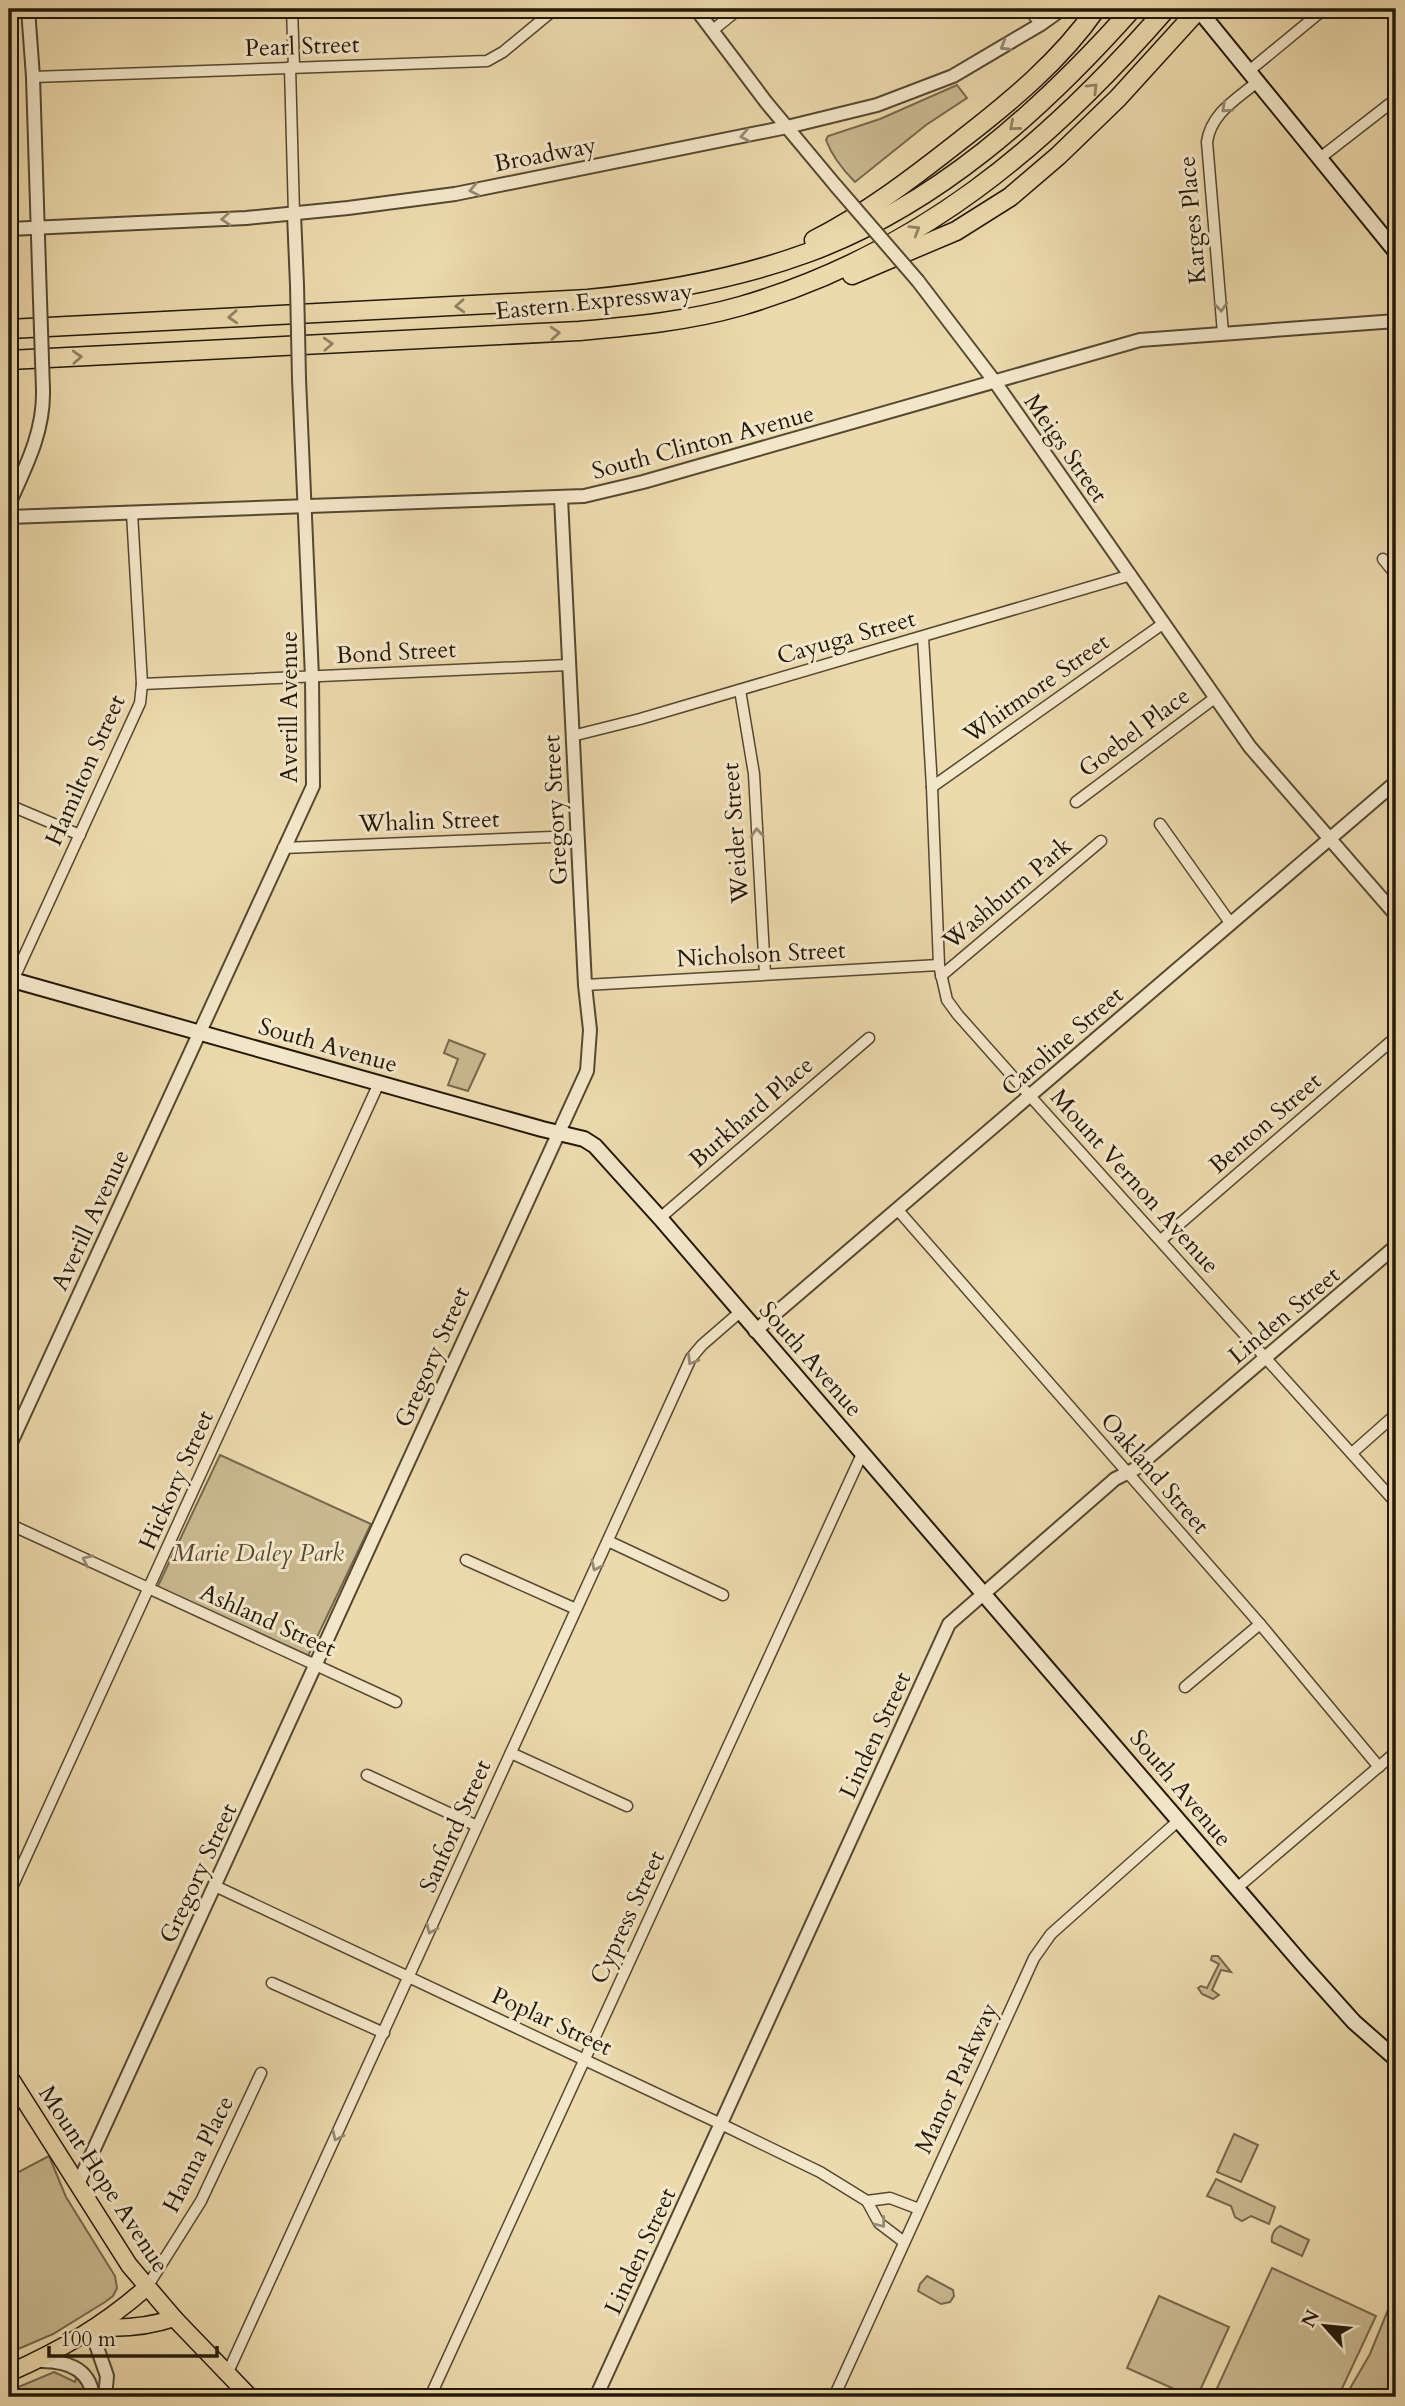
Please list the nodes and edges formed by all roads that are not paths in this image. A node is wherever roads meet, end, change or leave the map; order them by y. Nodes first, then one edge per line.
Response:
1 (28, 9) edge
2 (292, 9) edge
3 (555, 9) edge
4 (696, 9) edge
5 (739, 9) edge
6 (1028, 9) edge
7 (1062, 9) edge
8 (1096, 9) edge
9 (1132, 9) edge
10 (1166, 9) edge
11 (1199, 9) edge
12 (1388, 9) edge
13 (1323, 10) edge
14 (1396, 19) edge
15 (1041, 24) junction
16 (713, 30) junction
17 (292, 67) junction
18 (1253, 76) junction
19 (33, 77) junction
20 (1396, 99) edge
21 (787, 127) junction
22 (1320, 158) junction
23 (294, 214) junction
24 (37, 228) junction
25 (9, 229) edge
26 (1396, 252) edge
27 (746, 272) junction
28 (741, 306) junction
29 (1396, 321) edge
30 (9, 328) edge
31 (1223, 333) junction
32 (9, 360) edge
33 (995, 382) junction
34 (561, 498) junction
35 (9, 504) edge
36 (303, 506) junction
37 (132, 513) junction
38 (9, 517) edge
39 (1383, 559) dead end
40 (1131, 575) junction
41 (1396, 575) edge
42 (1164, 623) junction
43 (923, 638) junction
44 (568, 665) junction
45 (312, 677) junction
46 (142, 684) junction
47 (740, 690) junction
48 (1216, 697) junction
49 (572, 736) junction
50 (1396, 782) edge
51 (932, 787) junction
52 (1076, 802) dead end
53 (9, 805) edge
54 (1160, 824) dead end
55 (80, 835) junction
56 (577, 836) junction
57 (1329, 839) junction
58 (1101, 841) dead end
59 (283, 848) junction
60 (1396, 915) edge
61 (1231, 924) junction
62 (940, 971) junction
63 (765, 974) junction
64 (10, 983) edge
65 (585, 985) junction
66 (199, 1032) junction
67 (1396, 1037) edge
68 (869, 1038) dead end
69 (379, 1083) junction
70 (1030, 1096) junction
71 (559, 1133) junction
72 (897, 1209) junction
73 (660, 1218) junction
74 (1161, 1240) junction
75 (1396, 1246) edge
76 (740, 1312) junction
77 (755, 1331) junction
78 (1266, 1358) junction
79 (1396, 1414) edge
80 (9, 1447) edge
81 (1352, 1453) junction
82 (862, 1454) junction
83 (1127, 1474) junction
84 (1396, 1503) edge
85 (9, 1524) edge
86 (608, 1541) junction
87 (466, 1560) dead end
88 (149, 1589) junction
89 (982, 1593) junction
90 (723, 1594) dead end
91 (576, 1609) junction
92 (1260, 1624) junction
93 (317, 1665) junction
94 (1185, 1687) dead end
95 (396, 1702) dead end
96 (1396, 1752) edge
97 (511, 1753) junction
98 (1379, 1767) junction
99 (366, 1775) dead end
100 (627, 1806) dead end
101 (1178, 1821) junction
102 (477, 1826) junction
103 (215, 1886) junction
104 (1237, 1888) junction
105 (9, 1894) edge
106 (409, 1978) junction
107 (272, 1983) dead end
108 (384, 2033) junction
109 (585, 2059) junction
110 (1396, 2059) edge
111 (261, 2073) dead end
112 (9, 2077) edge
113 (721, 2124) junction
114 (78, 2184) junction
115 (867, 2201) junction
116 (919, 2208) junction
117 (904, 2242) junction
118 (147, 2287) junction
119 (174, 2318) junction
120 (94, 2329) junction
121 (33, 2363) junction
122 (228, 2372) junction
123 (9, 2373) edge
124 (93, 2397) edge
125 (105, 2397) edge
126 (250, 2397) edge
127 (430, 2397) edge
128 (596, 2397) edge
129 (834, 2397) edge

1 - 19 street
2 - 17 street, Averill Avenue
3 - 17 street, Pearl Street
4 - 16 street, Meigs Street
5 - 16 street
6 - 15 street
7 - 15 street, Broadway
8 - 27 highway
9 -> 27 highway, Eastern Expressway
28 -> 10 highway, Eastern Expressway
11 - 18 main road
11 - 28 highway
12 - 14 street
13 - 18 street, Karges Place
15 -> 21 street, Broadway
16 - 21 street, Meigs Street
17 - 19 street, Pearl Street
17 - 23 street, Averill Avenue
18 - 22 main road
18 -> 31 street, Karges Place
19 - 24 street
20 - 22 street
21 -> 23 street, Broadway
21 - 33 street, Meigs Street, bridge
22 - 26 main road
23 -> 24 street, Broadway
23 - 36 street, Averill Avenue, bridge
24 - 25 street, Broadway
24 - 35 street, bridge
27 -> 30 highway, Eastern Expressway
32 -> 28 highway, Eastern Expressway
29 - 31 street, South Clinton Avenue
31 - 33 street, South Clinton Avenue
33 - 34 street, South Clinton Avenue
33 - 40 street, Meigs Street
34 - 36 street, South Clinton Avenue
34 - 44 street, Gregory Street
36 - 37 street, South Clinton Avenue
36 - 45 street, Averill Avenue
37 - 38 street, South Clinton Avenue
37 - 46 street, Hamilton Street
39 - 41 street
40 - 42 street, Meigs Street
40 - 43 street, Cayuga Street
42 - 48 street, Meigs Street
42 - 51 street, Whitmore Street
43 - 47 street, Cayuga Street
43 - 51 street, Mount Vernon Avenue
44 - 45 street, Bond Street
44 - 49 street, Gregory Street
45 - 46 street, Bond Street
45 - 59 street, Averill Avenue
46 - 55 street, Hamilton Street
47 - 49 street, Cayuga Street
63 -> 47 street, Weider Street
48 - 52 street, Goebel Place
48 - 57 street, Meigs Street
49 - 56 street, Gregory Street
50 - 57 street, Caroline Street
51 - 62 street, Mount Vernon Avenue
53 - 55 street
54 - 61 street
55 - 64 street, Hamilton Street
56 - 59 street, Whalin Street
56 - 65 street, Gregory Street
57 - 60 street, Meigs Street
57 - 61 street, Caroline Street
58 - 62 street, Washburn Park
59 - 66 street, Averill Avenue
61 - 70 street, Caroline Street
62 - 63 street, Nicholson Street
62 - 70 street, Mount Vernon Avenue
63 - 65 street, Nicholson Street
64 - 66 main road, South Avenue
65 - 71 street, Gregory Street
66 - 69 main road, South Avenue
66 - 80 street, Averill Avenue
67 - 74 street, Benton Street
68 - 73 street, Burkhard Place
69 - 71 main road, South Avenue
69 - 88 street, Hickory Street
70 - 72 street, Caroline Street
70 - 74 street, Mount Vernon Avenue
71 - 73 main road, South Avenue
71 - 93 street, Gregory Street
72 - 77 street, Caroline Street
72 - 83 street, Oakland Street
73 - 76 main road, South Avenue
74 - 78 street, Mount Vernon Avenue
75 - 78 street, Linden Street
76 - 77 main road, South Avenue
76 -> 86 street, Sanford Street
77 - 82 main road, South Avenue
78 - 81 street, Mount Vernon Avenue
78 - 83 street, Linden Street
79 - 81 street
81 - 84 street, Mount Vernon Avenue
82 - 89 main road, South Avenue
82 - 109 street, Cypress Street
83 - 89 street, Linden Street
83 - 92 street, Oakland Street
88 -> 85 street, Ashland Street
86 - 90 street
86 -> 91 street, Sanford Street
87 - 91 street
88 - 93 street, Ashland Street
88 - 105 street, Hickory Street
89 - 101 main road, South Avenue
89 - 113 street, Linden Street
91 - 97 street, Sanford Street
92 - 94 street
92 - 98 street, Oakland Street
93 - 95 street, Ashland Street
93 - 103 street, Gregory Street
96 - 98 street
97 - 100 street
97 - 102 street, Sanford Street
98 - 104 street
99 - 102 street
101 - 104 main road, South Avenue
101 - 116 street, Manor Parkway
102 -> 106 street, Sanford Street
103 - 106 street, Poplar Street
103 - 114 street, Gregory Street
104 - 110 main road, South Avenue
106 - 108 street, Sanford Street
106 - 109 street, Poplar Street
107 - 108 street
108 -> 122 street, Sanford Street
109 - 113 street, Poplar Street
109 - 127 street, Cypress Street
111 - 118 street, Hanna Place
112 - 114 main road, Mount Hope Avenue
113 - 115 street, Poplar Street
113 - 128 street, Linden Street
114 - 118 main road, Mount Hope Avenue
115 - 116 street
115 -> 117 street, Poplar Street
116 - 117 street, Manor Parkway
117 - 129 street, Manor Parkway
118 - 119 main road, Mount Hope Avenue
118 - 120 main road
119 - 120 main road
119 - 122 main road, Mount Hope Avenue
120 - 121 main road
120 - 125 street
121 - 123 main road
121 - 124 street
122 - 126 main road, Mount Hope Avenue

